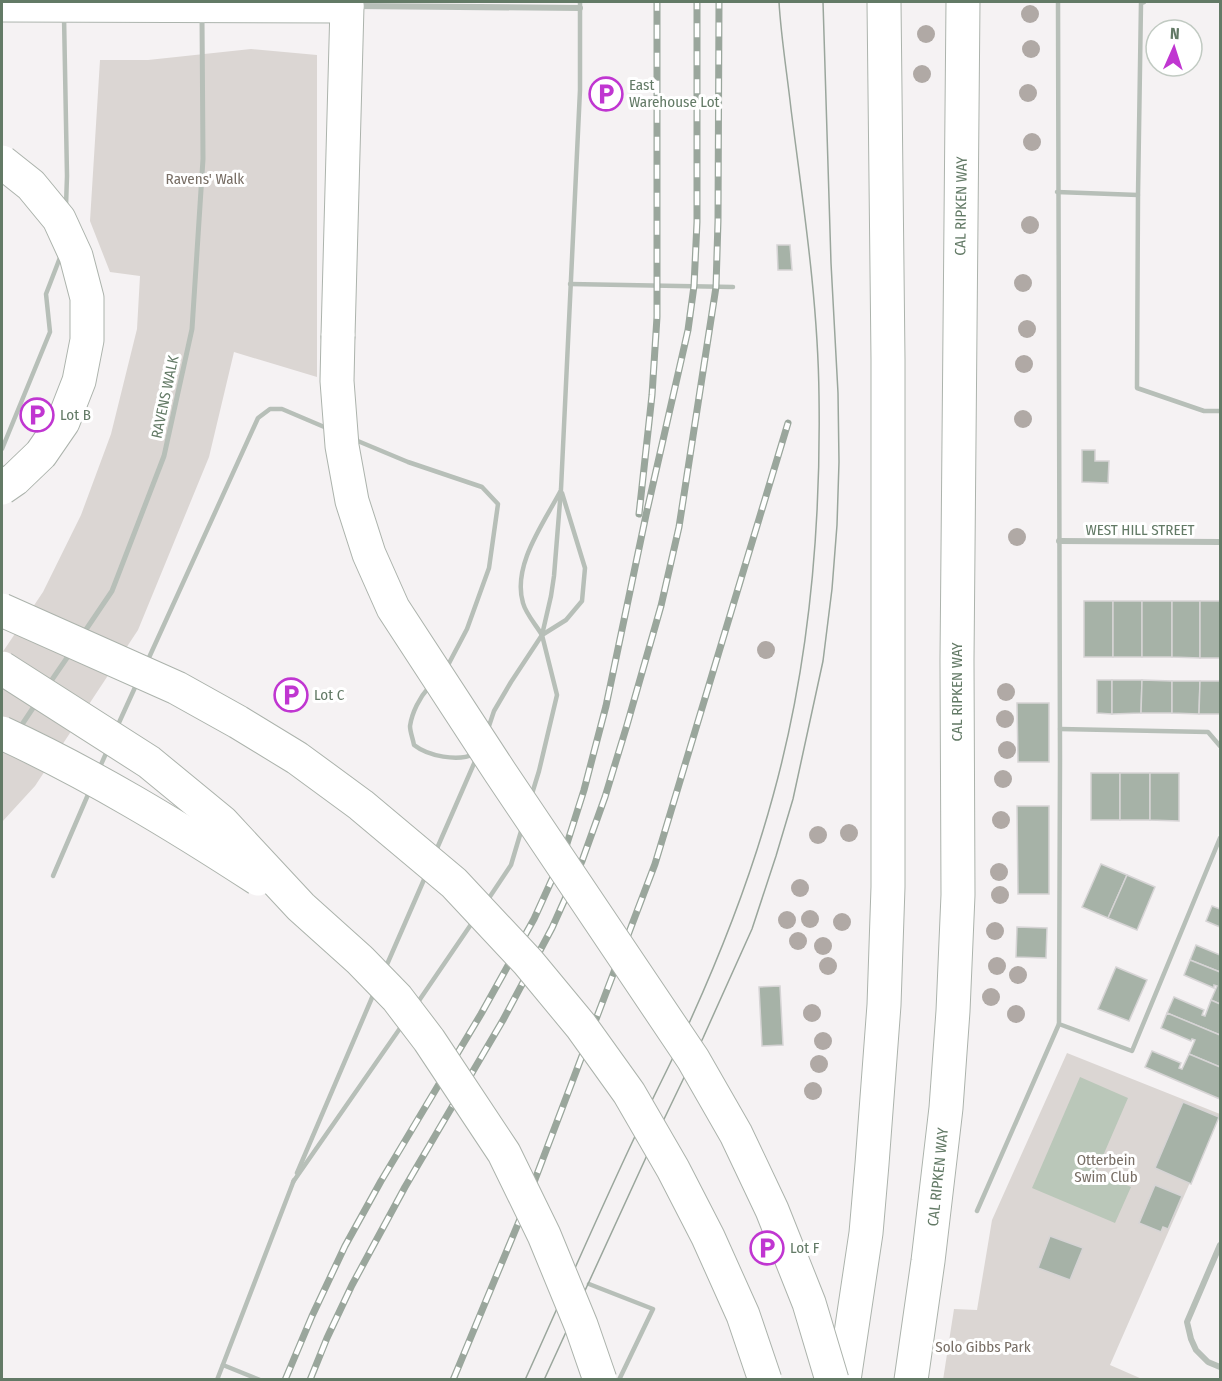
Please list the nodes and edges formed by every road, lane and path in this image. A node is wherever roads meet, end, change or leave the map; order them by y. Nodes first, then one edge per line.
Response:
1 (884, 2) edge
2 (963, 2) edge
3 (1058, 2) edge
4 (1144, 2) edge
5 (64, 3) edge
6 (202, 4) edge
7 (580, 4) edge
8 (2, 5) edge
9 (347, 6) junction
10 (2, 162) edge
11 (1057, 192) junction
12 (1138, 195) junction
13 (66, 211) dead end
14 (66, 222) dead end
15 (66, 244) dead end
16 (62, 252) dead end
17 (570, 284) junction
18 (733, 287) dead end
19 (1221, 411) edge
20 (2, 449) edge
21 (2, 488) edge
22 (561, 489) junction
23 (1059, 541) junction
24 (1221, 542) edge
25 (2, 610) edge
26 (542, 635) junction
27 (2, 668) edge
28 (1060, 729) junction
29 (487, 732) dead end
30 (5, 739) edge
31 (483, 742) dead end
32 (1221, 746) edge
33 (479, 752) junction
34 (1221, 838) edge
35 (52, 876) dead end
36 (302, 907) junction
37 (1059, 1024) junction
38 (293, 1182) junction
39 (977, 1211) dead end
40 (1221, 1245) edge
41 (589, 1284) dead end
42 (223, 1365) junction
43 (1221, 1367) edge
44 (217, 1380) edge
45 (260, 1380) edge
46 (600, 1380) edge
47 (619, 1380) edge
48 (765, 1380) edge
49 (832, 1380) edge
50 (844, 1380) edge
51 (911, 1380) edge

1 - 50 main road
2 - 51 main road, CAL RIPKEN WAY
3 - 11 lane
4 - 12 lane
5 - 6 main road
5 - 8 main road
5 - 13 lane
6 - 9 main road
6 - 30 street, RAVENS WALK
7 - 9 street
7 - 17 lane
9 - 49 main road, bridge
10 - 21 main road, bridge
11 - 12 lane
11 - 23 lane
12 - 19 lane
14 - 15 lane
16 - 20 lane
17 - 18 lane
17 - 22 lane
22 - 26 lane
22 - 26 lane
22 - 26 lane
23 - 24 street, WEST HILL STREET
23 - 28 lane
25 - 48 main road, bridge
26 - 29 lane
26 - 38 lane
27 - 36 main road, bridge
28 - 32 lane
28 - 37 lane
30 - 36 main road, bridge
31 - 33 lane
33 - 35 lane
33 - 38 lane
34 - 37 lane
36 - 46 main road, bridge
37 - 39 lane
38 - 42 lane
40 - 43 street
41 - 47 lane
42 - 44 lane
42 - 45 lane

